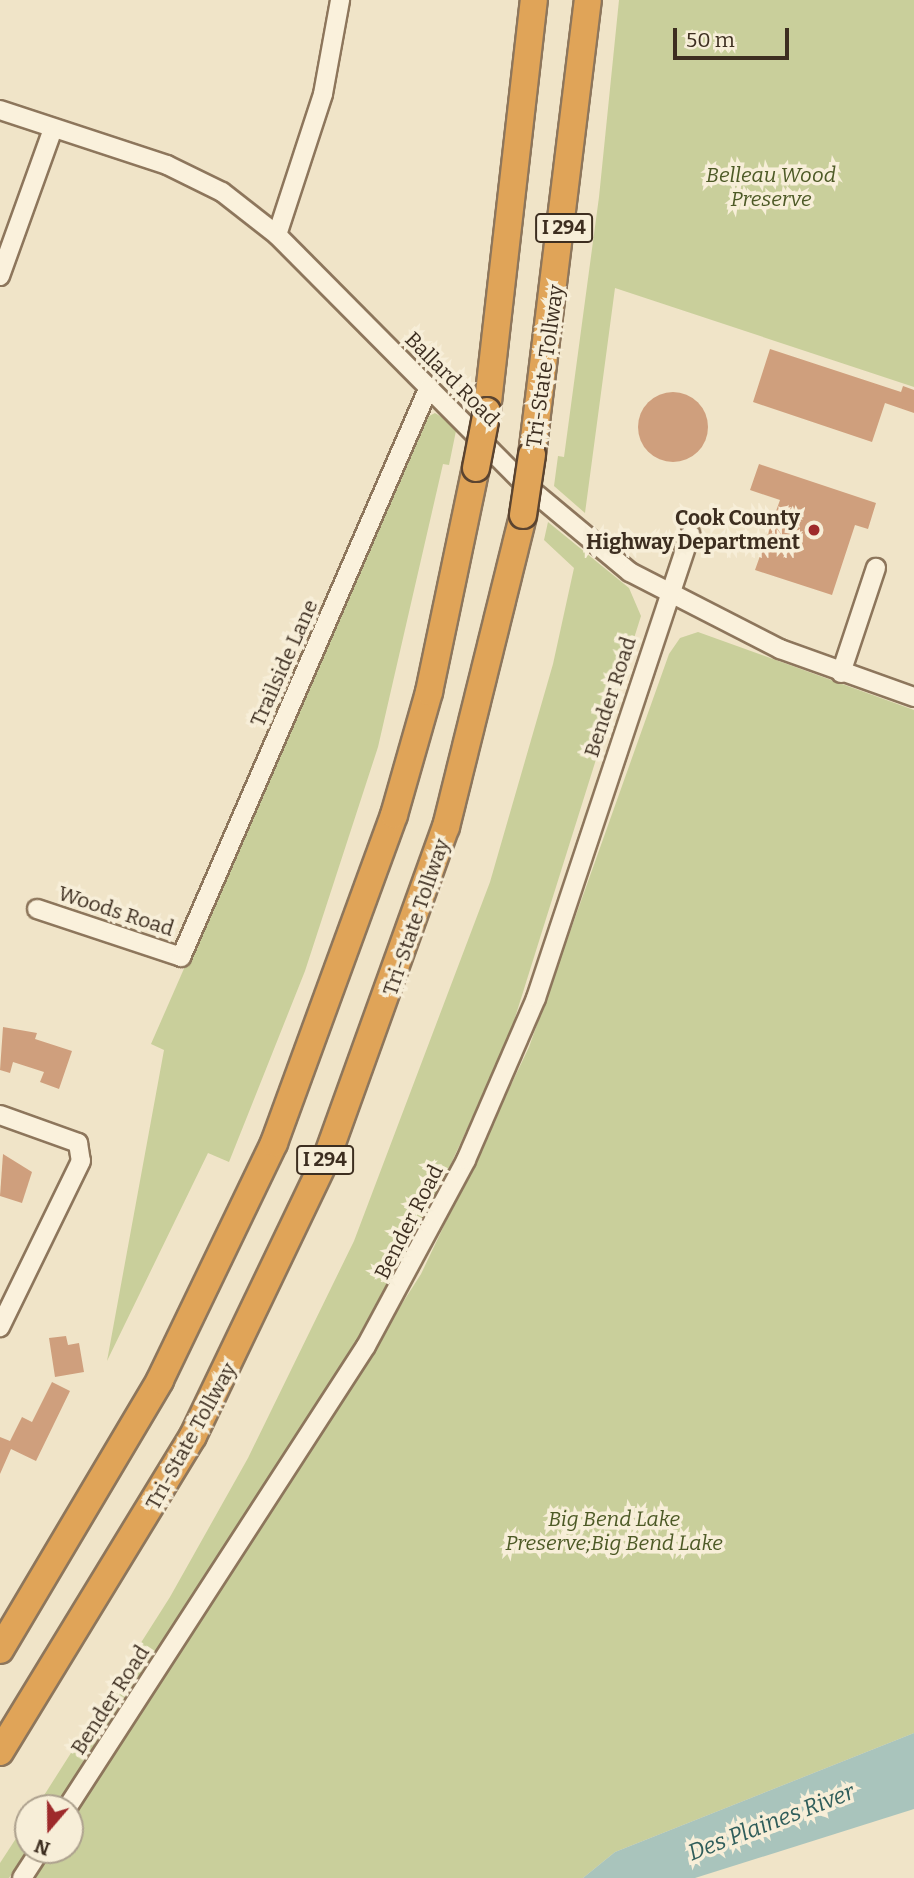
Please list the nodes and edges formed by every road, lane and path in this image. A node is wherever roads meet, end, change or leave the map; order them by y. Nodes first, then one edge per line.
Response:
1 (340, 0) edge
2 (534, 0) edge
3 (588, 0) edge
4 (0, 110) edge
5 (53, 129) junction
6 (276, 235) junction
7 (0, 276) edge
8 (429, 387) junction
9 (690, 534) dead end
10 (876, 568) dead end
11 (668, 597) junction
12 (841, 673) junction
13 (914, 697) edge
14 (37, 909) dead end
15 (181, 957) joint
16 (0, 1115) edge
17 (0, 1327) edge
18 (0, 1650) edge
19 (0, 1752) edge
20 (76, 1794) edge

1 - 6 street
2 - 18 highway, I 294, bridge
3 - 19 highway, Tri-State Tollway / I 294, bridge
4 - 5 street, Ballard Road
5 - 6 street, Ballard Road
5 - 7 street
6 - 8 street, Ballard Road
8 - 11 street, Ballard Road
8 - 15 street, Trailside Lane
9 - 11 street, Bender Road
10 - 12 street
11 - 12 street, Ballard Road
11 - 20 street, Bender Road
12 - 13 street, Ballard Road
14 - 15 street, Woods Road
16 - 17 street

